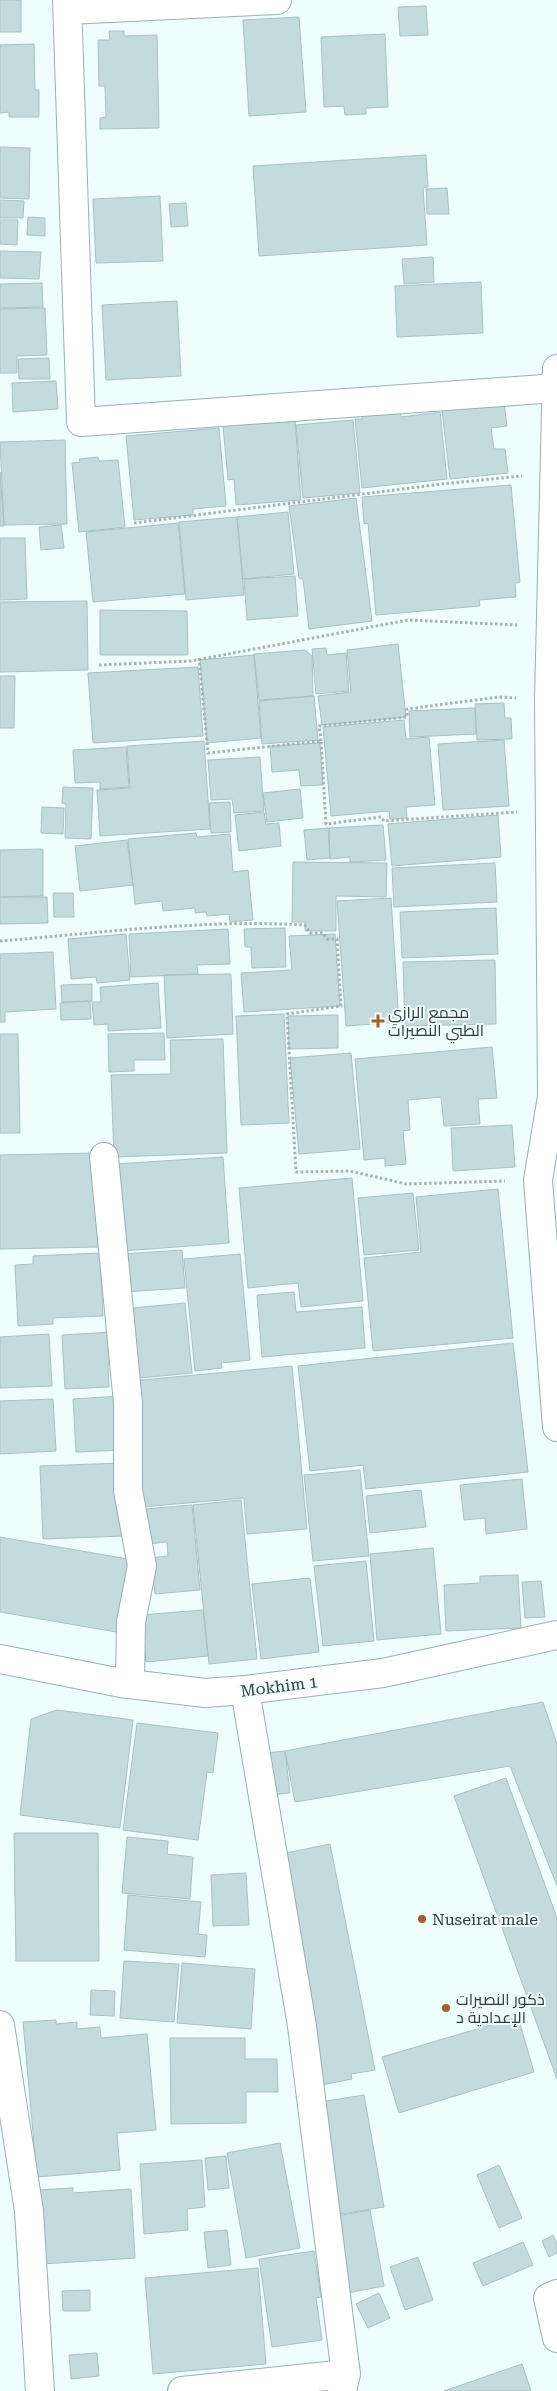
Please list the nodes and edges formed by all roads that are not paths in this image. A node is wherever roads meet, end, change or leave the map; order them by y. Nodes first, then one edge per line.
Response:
1 (277, 0) edge
2 (68, 5) edge
3 (557, 368) edge
4 (557, 388) edge
5 (554, 1097) edge
6 (104, 1158) dead end
7 (557, 1427) edge
8 (557, 1635) edge
9 (0, 1659) edge
10 (130, 1683) junction
11 (245, 1690) junction
12 (0, 2025) edge
13 (5, 2094) edge
14 (557, 2294) edge
15 (557, 2338) edge
16 (344, 2382) edge
17 (34, 2390) edge
18 (182, 2391) edge

1 - 2 street
2 - 4 street
3 - 4 street
4 - 5 street
5 - 7 street
6 - 10 street
8 - 11 street, Mokhim 1
9 - 10 street, Mokhim 1
10 - 11 street, Mokhim 1
11 - 16 street
12 - 13 street
13 - 17 street
14 - 15 street
16 - 18 street

